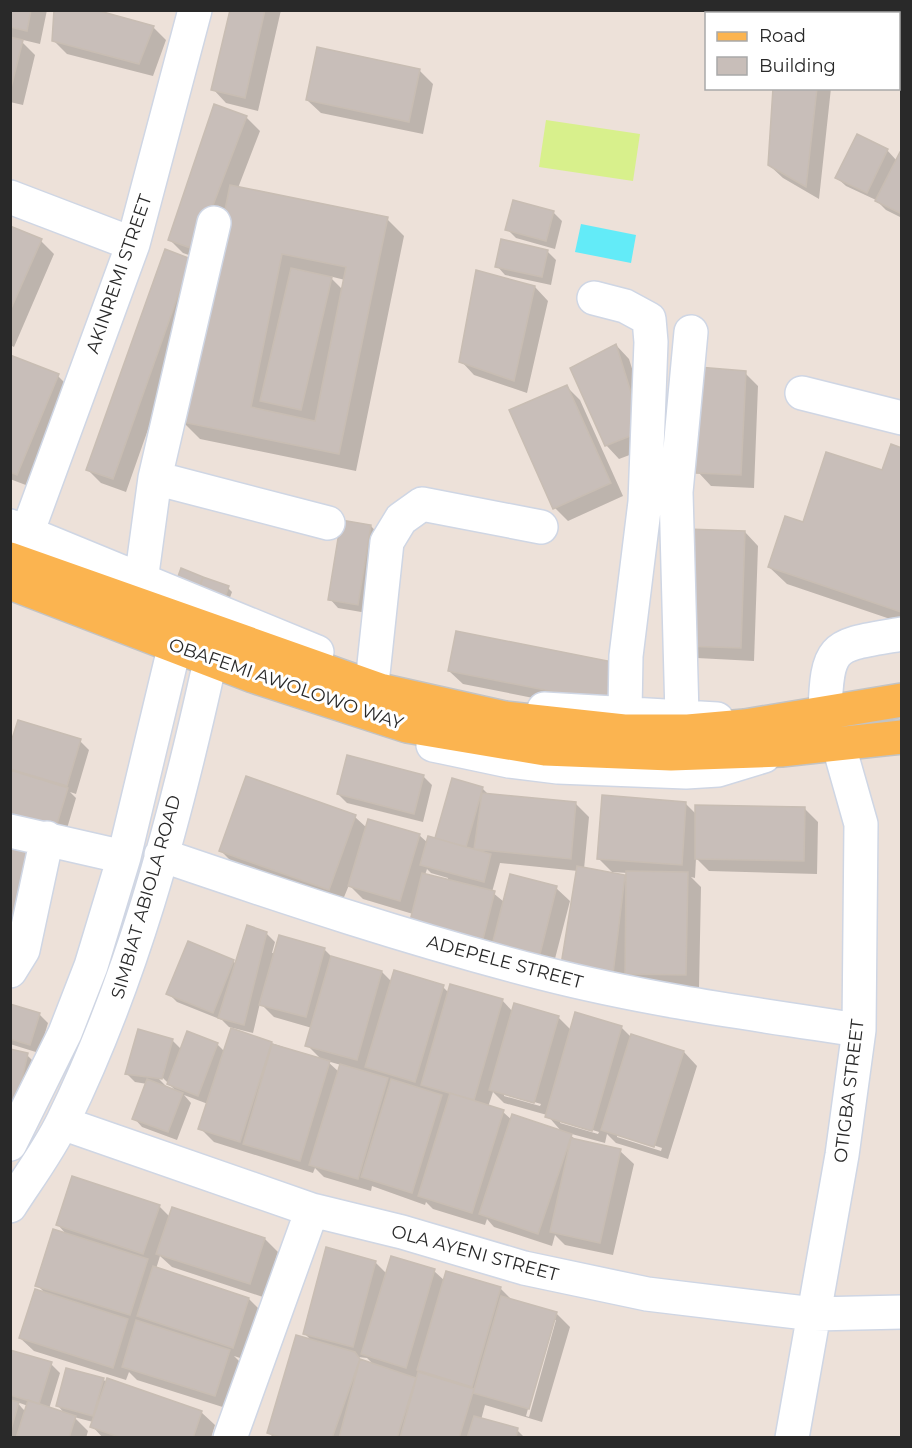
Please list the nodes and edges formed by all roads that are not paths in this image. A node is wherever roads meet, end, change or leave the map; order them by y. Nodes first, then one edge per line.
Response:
1 (195, 10) edge
2 (10, 197) edge
3 (214, 223) dead end
4 (133, 244) junction
5 (594, 298) dead end
6 (691, 332) dead end
7 (802, 393) dead end
8 (902, 418) edge
9 (155, 478) junction
10 (327, 523) dead end
11 (541, 527) dead end
12 (16, 539) edge
13 (141, 581) junction
14 (26, 586) edge
15 (902, 634) edge
16 (171, 661) junction
17 (373, 674) junction
18 (207, 675) junction
19 (902, 700) edge
20 (625, 712) junction
21 (825, 713) junction
22 (682, 715) junction
23 (745, 726) junction
24 (902, 737) edge
25 (838, 743) junction
26 (782, 750) junction
27 (10, 831) edge
28 (47, 838) junction
29 (161, 855) junction
30 (124, 857) junction
31 (10, 971) edge
32 (859, 1030) junction
33 (62, 1123) junction
34 (10, 1144) edge
35 (10, 1206) edge
36 (312, 1210) junction
37 (902, 1312) edge
38 (814, 1314) junction
39 (230, 1437) edge
40 (792, 1437) edge

1 - 4 street, AKINREMI STREET
2 - 4 street
3 - 9 street
4 - 12 street, AKINREMI STREET
5 - 20 street
6 - 22 street
7 - 8 street
9 - 10 street
9 - 13 street
11 - 17 street
12 - 13 street
12 - 14 main road
13 - 17 street
14 - 16 street
14 - 23 main road, OBAFEMI AWOLOWO WAY
14 - 26 main road, OBAFEMI AWOLOWO WAY
15 - 21 street
16 - 18 street
16 - 30 street
17 - 20 street
18 - 26 street
18 - 29 street, SIMBIAT ABIOLA ROAD
19 - 21 main road
20 - 22 street
21 - 23 main road, OBAFEMI AWOLOWO WAY
22 - 23 street
24 - 25 main road
25 - 26 main road, OBAFEMI AWOLOWO WAY
25 - 32 street, OTIGBA STREET
27 - 28 street
28 - 30 street
28 - 31 street
29 - 32 street, ADEPELE STREET
29 - 33 street, SIMBIAT ABIOLA ROAD
30 - 34 street
32 - 38 street, OTIGBA STREET
33 - 35 street, SIMBIAT ABIOLA ROAD
33 - 36 street, OLA AYENI STREET
36 - 38 street, OLA AYENI STREET
36 - 39 street
37 - 38 street, OLA AYENI STREET
38 - 40 street, OTIGBA STREET

